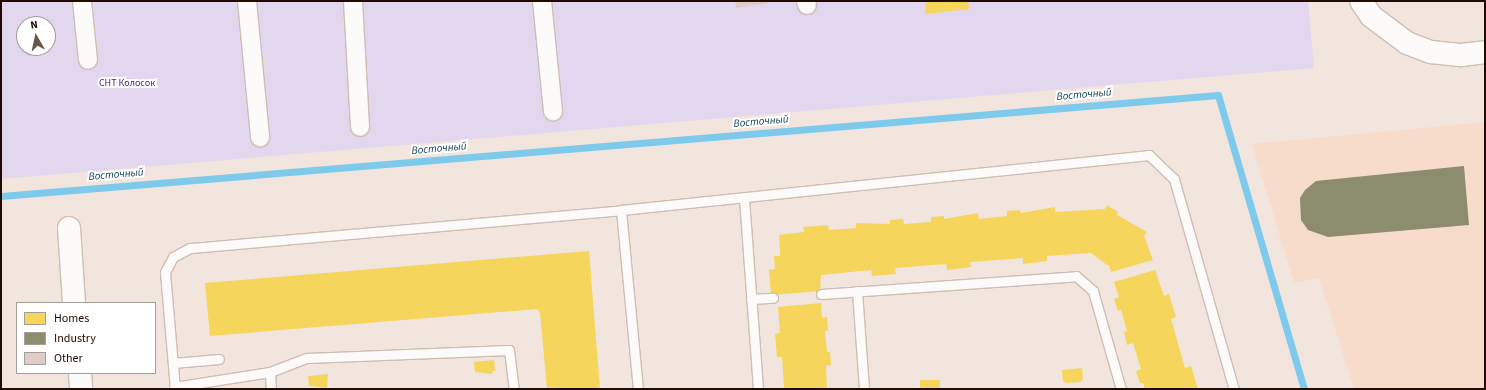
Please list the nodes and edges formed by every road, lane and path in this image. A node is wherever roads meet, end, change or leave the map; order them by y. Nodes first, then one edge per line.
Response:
1 (82, 1) edge
2 (247, 1) edge
3 (353, 1) edge
4 (542, 1) edge
5 (1361, 1) edge
6 (1485, 52) edge
7 (88, 60) dead end
8 (553, 111) dead end
9 (360, 127) dead end
10 (260, 137) dead end
11 (744, 198) junction
12 (622, 210) junction
13 (69, 228) dead end
14 (857, 292) junction
15 (821, 294) dead end
16 (772, 298) dead end
17 (751, 299) junction
18 (74, 302) edge
19 (219, 359) dead end
20 (173, 363) junction
21 (270, 372) junction
22 (80, 374) edge
23 (175, 388) edge
24 (81, 389) edge
25 (271, 389) edge
26 (514, 389) edge
27 (638, 389) edge
28 (758, 389) edge
29 (864, 389) edge
30 (1120, 389) edge
31 (1234, 389) edge

1 - 7 street
2 - 10 street
3 - 9 street
4 - 8 street
5 - 6 street
11 - 12 lane
11 - 17 lane
11 - 31 lane
12 - 20 lane
12 - 27 lane
13 - 18 street
14 - 15 lane
14 - 29 lane
14 - 30 lane
16 - 17 lane
17 - 28 lane
19 - 20 lane
20 - 23 lane
21 - 23 lane
21 - 25 lane
21 - 26 lane
22 - 24 street

